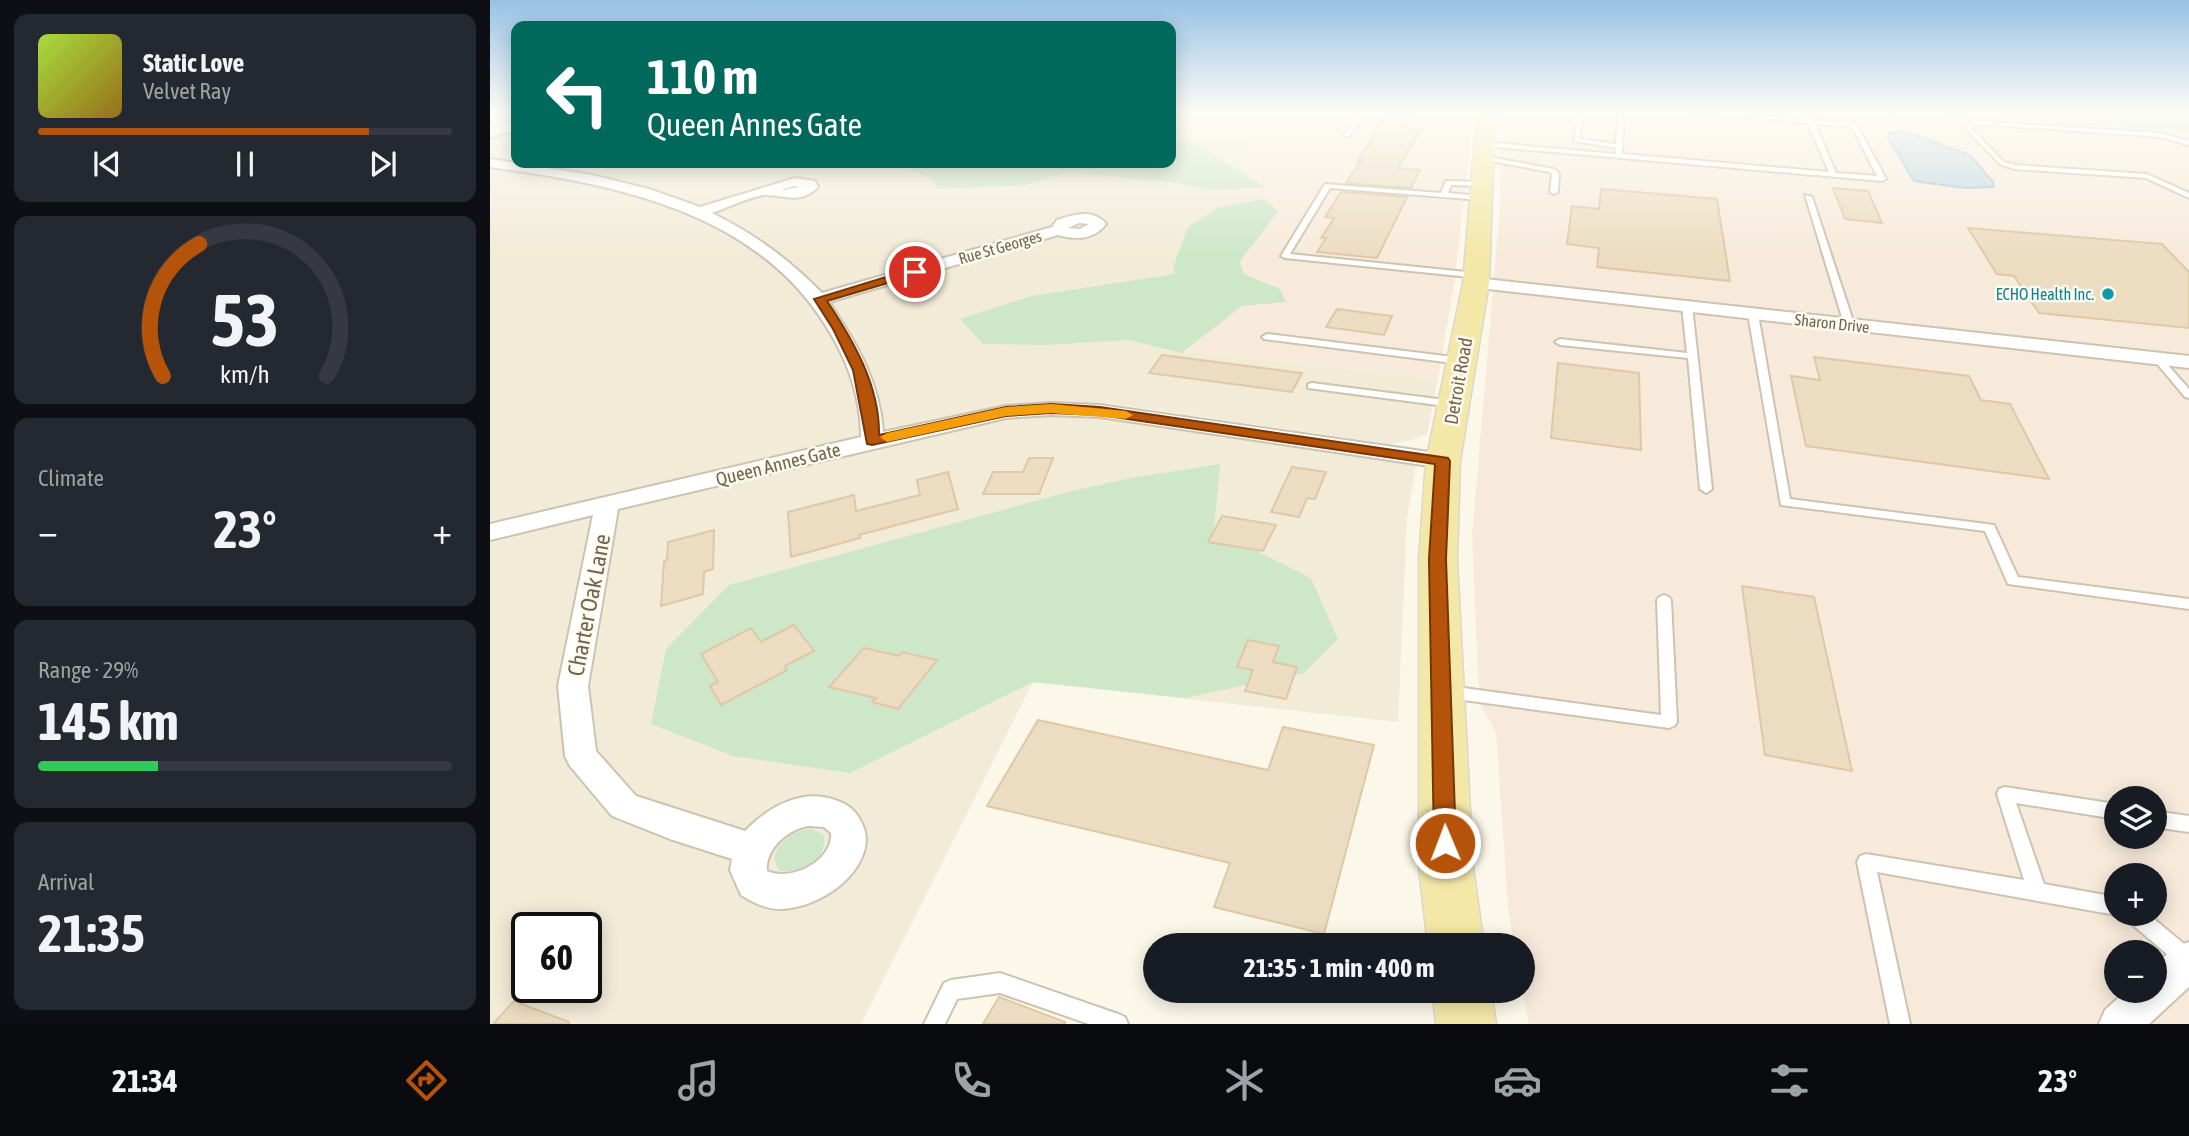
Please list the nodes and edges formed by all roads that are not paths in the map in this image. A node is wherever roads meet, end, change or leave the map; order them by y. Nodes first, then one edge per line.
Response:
1 (1483, 159) edge
2 (1482, 160) edge
3 (1482, 160) edge
4 (1488, 160) edge
5 (1664, 160) edge
6 (1826, 160) edge
7 (1872, 160) edge
8 (1999, 160) edge
9 (490, 163) edge
10 (511, 165) edge
11 (531, 168) edge
12 (1832, 174) junction
13 (778, 186) dead end
14 (1554, 192) dead end
15 (1443, 195) junction
16 (2189, 196) edge
17 (1808, 197) dead end
18 (701, 212) junction
19 (1059, 230) dead end
20 (1476, 280) junction
21 (820, 299) junction
22 (1687, 306) junction
23 (1753, 314) junction
24 (1849, 324) junction
25 (1267, 337) dead end
26 (1560, 342) dead end
27 (1692, 356) junction
28 (2157, 358) junction
29 (1461, 361) junction
30 (2189, 362) edge
31 (1312, 386) dead end
32 (2189, 396) edge
33 (1454, 404) junction
34 (872, 441) junction
35 (1443, 461) junction
36 (1706, 489) dead end
37 (607, 505) junction
38 (490, 532) edge
39 (1664, 600) dead end
40 (2189, 604) edge
41 (1441, 691) junction
42 (2104, 810) edge
43 (2167, 821) edge
44 (2189, 824) edge
45 (751, 849) dead end
46 (2037, 891) junction
47 (2104, 904) edge
48 (2148, 926) edge
49 (1454, 933) edge
50 (2189, 961) edge
51 (1463, 1003) edge
52 (934, 1024) edge
53 (1118, 1024) edge
54 (1466, 1024) edge
55 (1900, 1024) edge
56 (2119, 1024) edge

1 - 20 main road, Detroit Road
2 - 15 lane
3 - 15 lane
4 - 14 lane
5 - 12 lane
6 - 12 lane
7 - 12 lane
8 - 16 lane
9 - 10 street
11 - 18 street
13 - 18 street
15 - 20 lane
17 - 24 lane
18 - 21 street
19 - 21 street, Rue St Georges
20 - 22 street, Sharon Drive
20 - 29 main road, Detroit Road
21 - 34 street
22 - 23 street, Sharon Drive
22 - 27 lane
23 - 24 street, Sharon Drive
23 - 40 lane
24 - 28 street, Sharon Drive
25 - 29 lane
26 - 27 lane
27 - 36 lane
28 - 30 street, Sharon Drive
28 - 32 lane
29 - 33 main road, Detroit Road
31 - 33 lane
33 - 35 main road, Detroit Road
34 - 35 street, Queen Annes Gate
34 - 37 street, Queen Annes Gate
35 - 41 main road, Detroit Road
37 - 38 street, Queen Annes Gate
37 - 45 street, Charter Oak Lane
39 - 41 lane
41 - 49 main road, Detroit Road
42 - 46 lane
43 - 44 lane
46 - 47 lane
46 - 55 lane
48 - 50 lane
50 - 56 street
51 - 54 main road
52 - 53 lane

